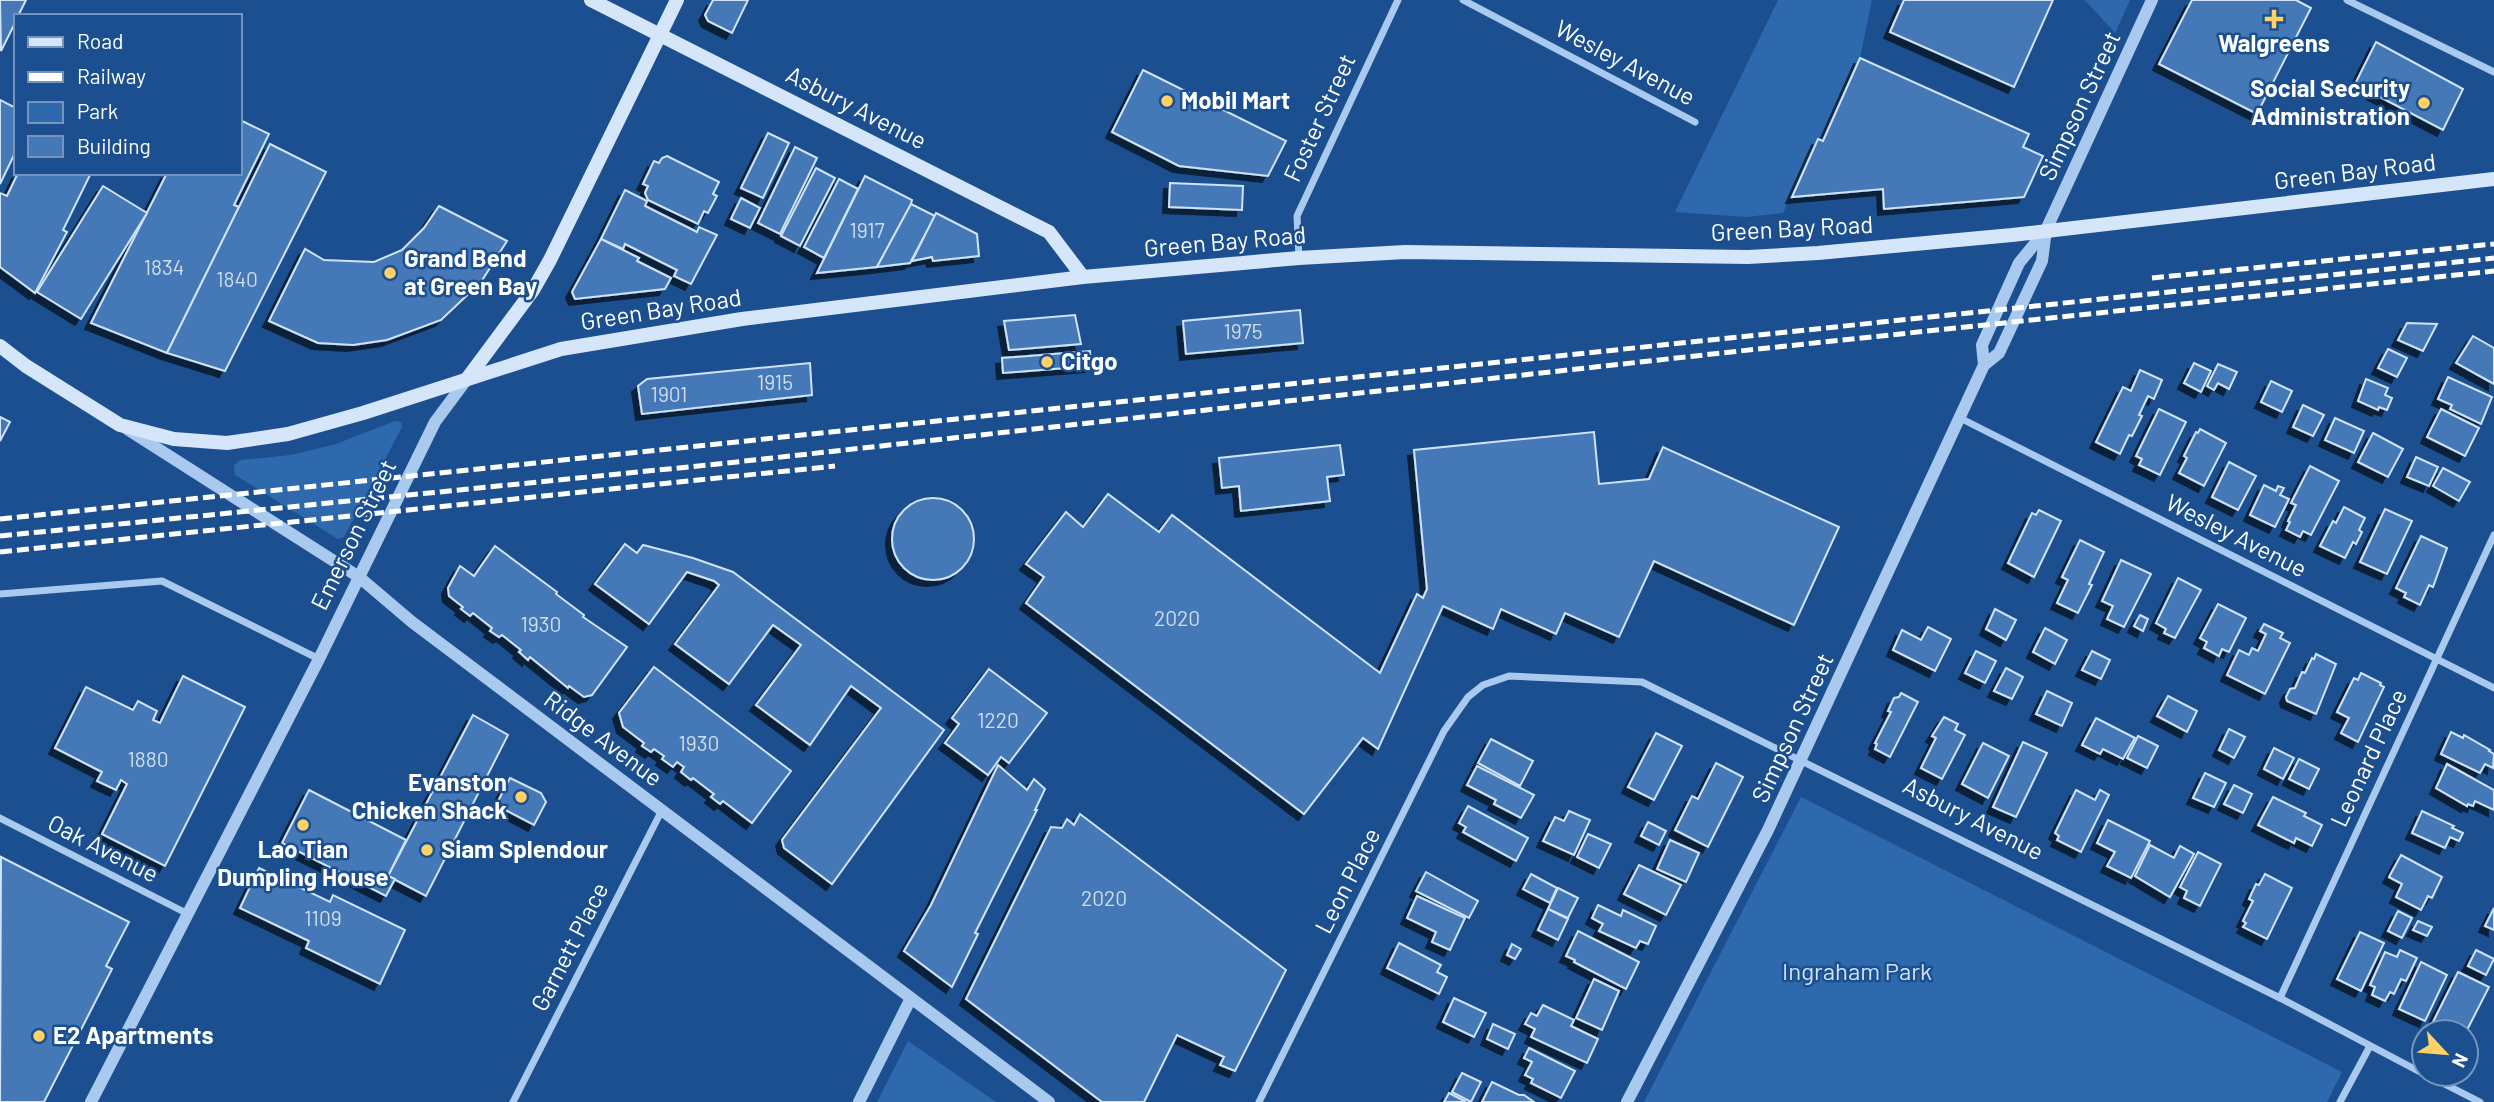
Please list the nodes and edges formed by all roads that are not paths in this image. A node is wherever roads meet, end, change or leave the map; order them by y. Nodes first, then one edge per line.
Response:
1 (591, 0) edge
2 (677, 0) edge
3 (1398, 0) edge
4 (1463, 0) edge
5 (2152, 0) edge
6 (2347, 0) edge
7 (661, 35) junction
8 (2494, 72) edge
9 (1695, 121) dead end
10 (2494, 179) edge
11 (2046, 230) junction
12 (1299, 258) junction
13 (1083, 277) junction
14 (0, 346) edge
15 (1984, 365) junction
16 (467, 379) junction
17 (1959, 418) junction
18 (120, 425) junction
19 (2494, 535) edge
20 (359, 577) junction
21 (0, 594) edge
22 (318, 659) junction
23 (2437, 659) junction
24 (1483, 685) joint
25 (2494, 688) edge
26 (1802, 760) junction
27 (662, 810) junction
28 (0, 818) edge
29 (188, 914) junction
30 (911, 998) junction
31 (2280, 998) junction
32 (2370, 1045) junction
33 (2410, 1066) edge
34 (2452, 1088) edge
35 (91, 1102) edge
36 (513, 1102) edge
37 (859, 1102) edge
38 (1049, 1102) edge
39 (1259, 1102) edge
40 (1627, 1102) edge
41 (2340, 1102) edge
42 (2480, 1102) edge

1 - 7 main road, Asbury Avenue
2 - 7 main road, Emerson Street
3 - 12 street, Foster Street
4 - 9 street, Wesley Avenue
5 - 11 street, Simpson Street
6 - 8 street
7 - 13 main road, Asbury Avenue
7 - 16 main road, Emerson Street
10 - 11 main road, Green Bay Road
11 - 12 main road, Green Bay Road
11 - 15 street, Simpson Street
11 - 15 street, Simpson Street
12 - 13 main road, Green Bay Road
13 - 16 main road, Green Bay Road
14 - 18 main road, Green Bay Road
15 - 17 street, Simpson Street
16 - 18 main road, Green Bay Road
16 - 20 street, Emerson Street
17 - 23 street, Wesley Avenue
17 - 26 street, Simpson Street
18 - 20 street, Ridge Avenue
19 - 23 street, Leonard Place
20 - 22 street, Emerson Street
20 - 27 street, Ridge Avenue
21 - 22 street
22 - 29 street, Emerson Street
23 - 25 street, Wesley Avenue
23 - 31 street, Leonard Place
24 - 26 street, Asbury Avenue
24 - 39 street, Leon Place
26 - 31 street, Asbury Avenue
26 - 40 street, Simpson Street
27 - 30 street, Ridge Avenue
27 - 36 street, Garnett Place
28 - 29 street, Oak Avenue
29 - 35 street, Emerson Street
30 - 37 street
30 - 38 street, Ridge Avenue
31 - 32 street, Asbury Avenue
32 - 33 street, Asbury Avenue
32 - 41 street
34 - 42 street, Asbury Avenue

